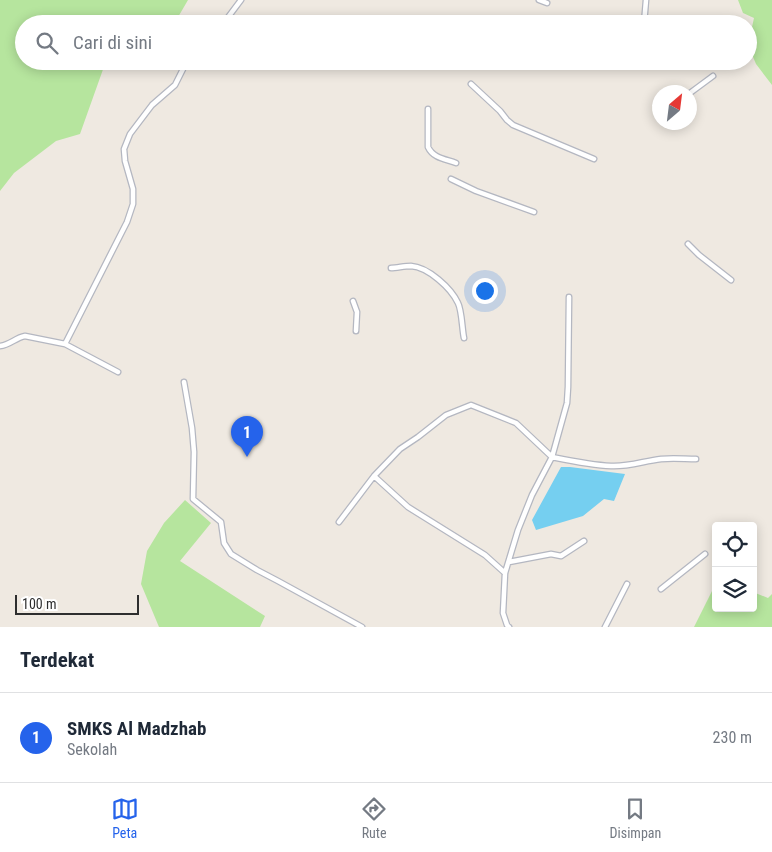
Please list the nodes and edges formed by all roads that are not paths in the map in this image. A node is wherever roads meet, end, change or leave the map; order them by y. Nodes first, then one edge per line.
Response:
1 (241, 0) edge
2 (539, 0) edge
3 (646, 0) edge
4 (547, 3) dead end
5 (230, 15) edge
6 (645, 15) edge
7 (182, 70) edge
8 (713, 76) dead end
9 (472, 84) dead end
10 (697, 89) edge
11 (428, 109) dead end
12 (594, 159) dead end
13 (456, 162) dead end
14 (451, 179) dead end
15 (534, 212) dead end
16 (688, 244) dead end
17 (391, 268) dead end
18 (730, 280) dead end
19 (569, 296) dead end
20 (353, 301) dead end
21 (356, 331) dead end
22 (464, 338) dead end
23 (65, 344) junction
24 (0, 346) edge
25 (118, 372) dead end
26 (184, 382) dead end
27 (552, 457) junction
28 (696, 460) dead end
29 (374, 476) junction
30 (338, 522) dead end
31 (584, 541) dead end
32 (705, 554) dead end
33 (509, 562) junction
34 (506, 573) junction
35 (627, 584) dead end
36 (661, 589) dead end
37 (362, 627) edge
38 (509, 627) edge
39 (604, 627) edge

1 - 5 lane
2 - 4 lane
3 - 6 lane
7 - 23 lane
8 - 10 lane
9 - 12 lane
11 - 13 lane
14 - 15 lane
16 - 18 lane
17 - 22 lane
19 - 27 lane
20 - 21 lane
23 - 24 lane
23 - 25 lane
26 - 37 lane
27 - 28 lane
27 - 29 lane
27 - 33 lane
29 - 30 lane
29 - 34 lane
31 - 33 lane
32 - 36 lane
33 - 34 lane
34 - 38 lane
35 - 39 lane

